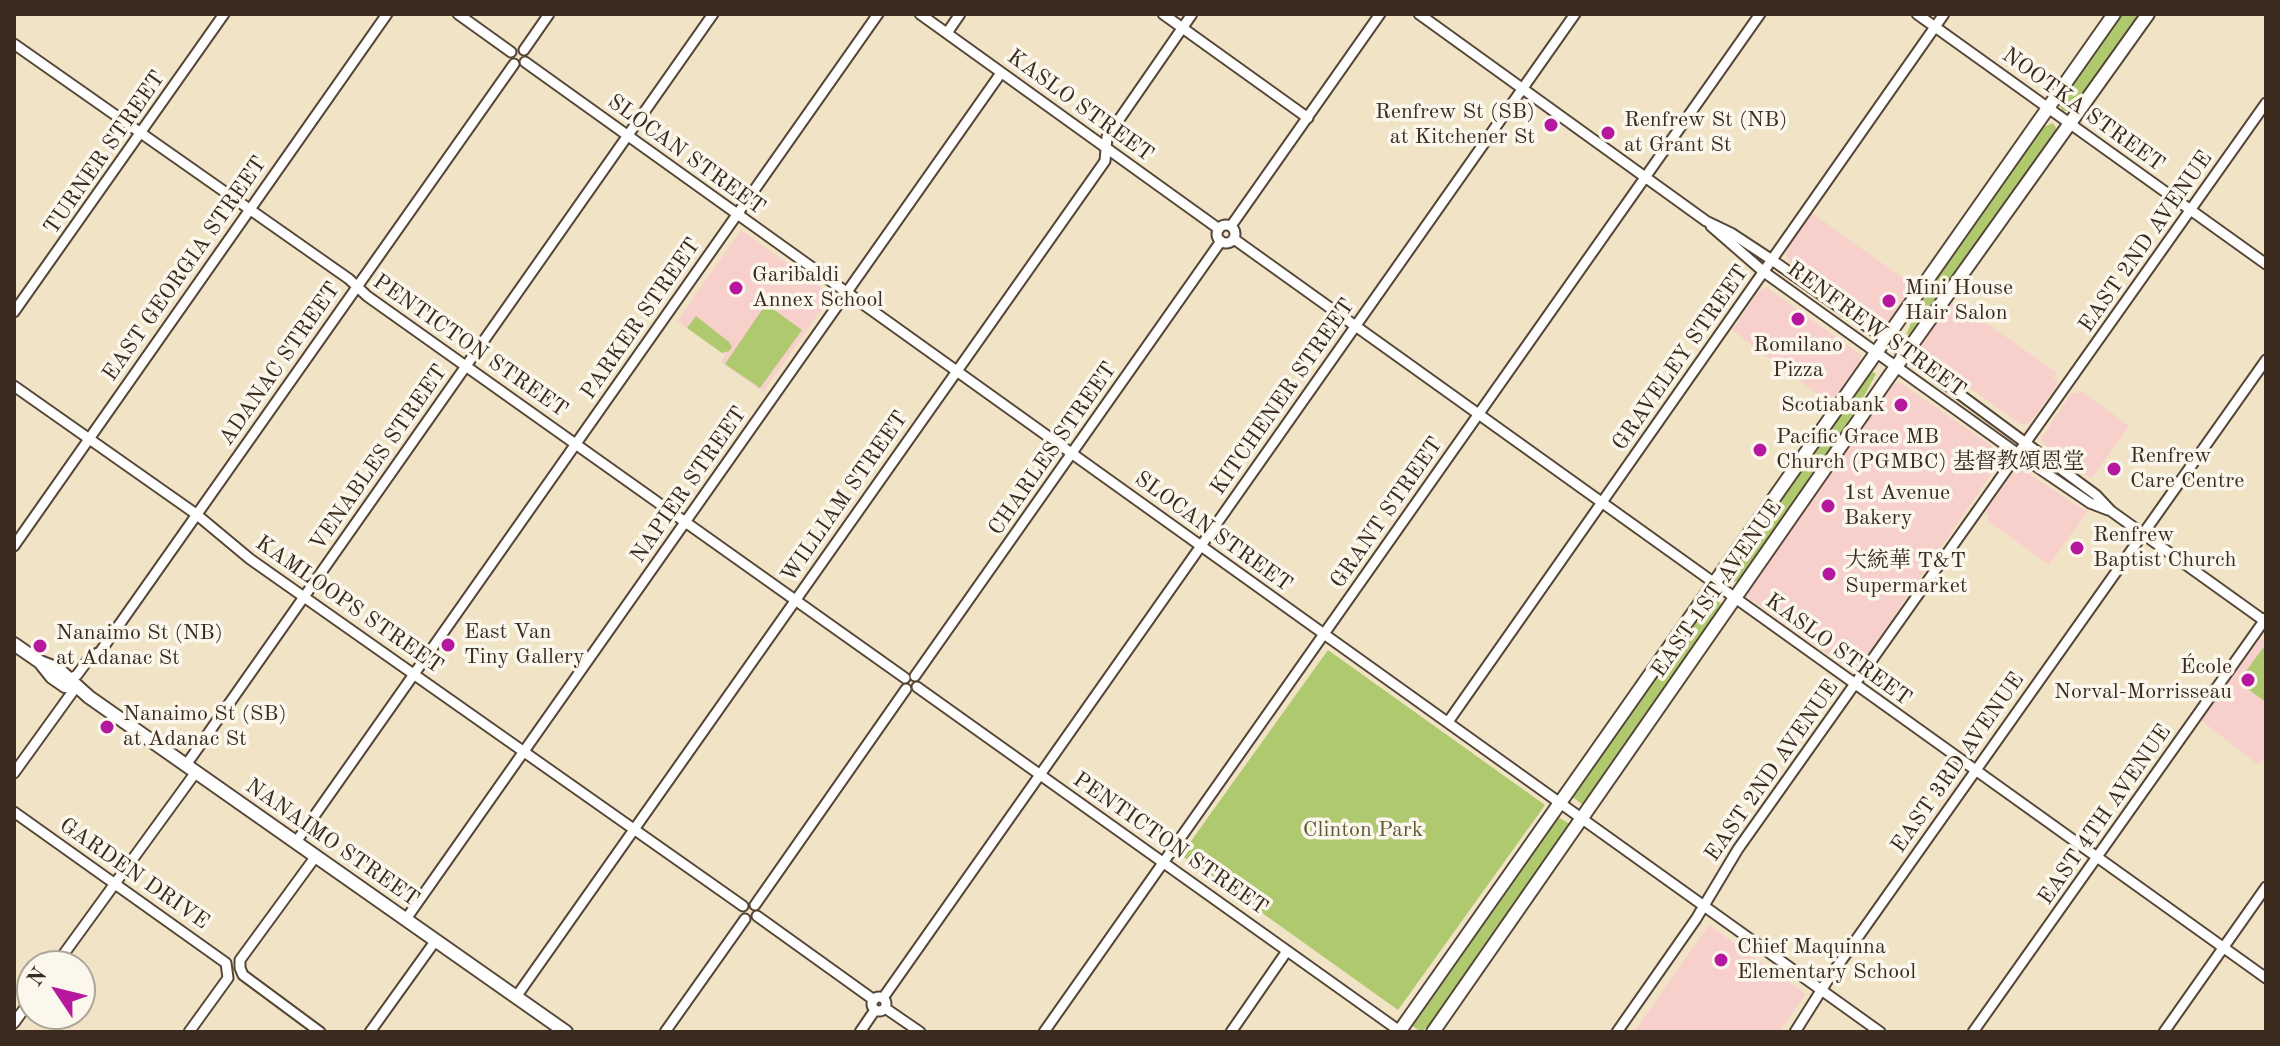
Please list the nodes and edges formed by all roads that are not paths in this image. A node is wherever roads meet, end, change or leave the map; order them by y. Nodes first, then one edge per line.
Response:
1 (224, 14) edge
2 (387, 14) edge
3 (458, 14) edge
4 (549, 14) edge
5 (713, 14) edge
6 (878, 14) edge
7 (920, 14) edge
8 (960, 14) edge
9 (1163, 14) edge
10 (1192, 14) edge
11 (1380, 14) edge
12 (1419, 14) edge
13 (1575, 14) edge
14 (1760, 14) edge
15 (1917, 14) edge
16 (1944, 14) edge
17 (2114, 14) edge
18 (2148, 14) edge
19 (1935, 27) junction
20 (1182, 28) junction
21 (947, 33) junction
22 (14, 44) edge
23 (524, 50) junction
24 (511, 52) junction
25 (525, 62) junction
26 (514, 64) junction
27 (1001, 73) junction
28 (1522, 89) junction
29 (2266, 103) edge
30 (2047, 108) junction
31 (1308, 118) junction
32 (2070, 124) junction
33 (141, 133) junction
34 (628, 135) junction
35 (1106, 147) junction
36 (1645, 177) junction
37 (249, 210) junction
38 (2190, 210) junction
39 (737, 213) junction
40 (1706, 221) junction
41 (1231, 226) junction
42 (1219, 229) junction
43 (1234, 239) junction
44 (1221, 241) junction
45 (1772, 260) junction
46 (2266, 264) edge
47 (1764, 272) junction
48 (356, 287) junction
49 (847, 292) junction
50 (14, 312) edge
51 (1355, 327) junction
52 (1885, 339) junction
53 (1876, 351) junction
54 (1906, 354) junction
55 (2266, 360) edge
56 (466, 365) junction
57 (1896, 366) junction
58 (956, 370) junction
59 (14, 386) edge
60 (1478, 415) junction
61 (89, 439) junction
62 (2026, 441) junction
63 (576, 443) junction
64 (1072, 454) junction
65 (2018, 454) junction
66 (1602, 503) junction
67 (2111, 511) junction
68 (196, 514) junction
69 (686, 521) junction
70 (2142, 534) junction
71 (14, 546) edge
72 (1201, 546) junction
73 (1714, 581) junction
74 (304, 597) junction
75 (1736, 598) junction
76 (796, 599) junction
77 (2265, 621) edge
78 (1324, 634) junction
79 (14, 644) edge
80 (414, 673) junction
81 (911, 682) junction
82 (73, 683) junction
83 (1855, 684) junction
84 (1448, 722) junction
85 (524, 751) junction
86 (191, 768) junction
87 (1975, 770) junction
88 (14, 773) edge
89 (1041, 775) junction
90 (1560, 802) junction
91 (14, 812) edge
92 (1582, 818) junction
93 (634, 828) junction
94 (296, 842) junction
95 (316, 856) junction
96 (2097, 856) junction
97 (1165, 862) junction
98 (116, 882) junction
99 (2266, 887) edge
100 (755, 905) junction
101 (1704, 905) junction
102 (743, 906) junction
103 (757, 916) junction
104 (406, 919) junction
105 (745, 919) junction
106 (436, 940) junction
107 (2223, 947) junction
108 (67, 950) edge
109 (1287, 951) junction
110 (2266, 978) edge
111 (1822, 990) junction
112 (516, 997) junction
113 (879, 1004) junction
114 (559, 1030) edge
115 (189, 1032) edge
116 (320, 1032) edge
117 (370, 1032) edge
118 (665, 1032) edge
119 (860, 1032) edge
120 (920, 1032) edge
121 (1044, 1032) edge
122 (1231, 1032) edge
123 (1400, 1032) edge
124 (1433, 1032) edge
125 (1617, 1032) edge
126 (1795, 1032) edge
127 (1880, 1032) edge
128 (1973, 1032) edge
129 (2164, 1032) edge

1 - 33 street, TURNER STREET
2 - 37 street, EAST GEORGIA STREET
3 - 24 street
4 - 23 street
5 - 34 street, VENABLES STREET
6 - 39 street, PARKER STREET
7 - 21 street, KASLO STREET
8 - 21 street
9 - 20 street
10 - 20 street, WILLIAM STREET
11 - 31 street
12 - 28 street, RENFREW STREET
13 - 28 street, KITCHENER STREET
14 - 36 street, GRANT STREET
15 - 19 street, NOOTKA STREET
16 - 19 street, GRAVELEY STREET
17 - 30 main road, EAST 1ST AVENUE
18 - 32 main road, EAST 1ST AVENUE
19 - 30 street, NOOTKA STREET
19 - 45 street, GRAVELEY STREET
20 - 31 street
20 - 35 street, WILLIAM STREET
21 - 27 street, KASLO STREET
22 - 33 street, PENTICTON STREET
23 - 24 street
23 - 25 street
24 - 26 street
25 - 26 street
25 - 34 street, SLOCAN STREET
26 - 48 street, ADANAC STREET
27 - 35 street, KASLO STREET
27 - 49 street, NAPIER STREET
28 - 36 street, RENFREW STREET
28 - 51 street, KITCHENER STREET
29 - 38 street, EAST 2ND AVENUE
30 - 32 street, NOOTKA STREET
30 - 52 main road, EAST 1ST AVENUE
31 - 41 street
32 - 38 street, NOOTKA STREET
32 - 54 main road, EAST 1ST AVENUE
33 - 37 street, PENTICTON STREET
33 - 50 street, TURNER STREET
34 - 39 street, SLOCAN STREET
34 - 56 street, VENABLES STREET
35 - 42 street, KASLO STREET
35 - 58 street, WILLIAM STREET
36 - 40 street, RENFREW STREET
36 - 60 street, GRANT STREET
37 - 48 street, PENTICTON STREET
37 - 61 street, EAST GEORGIA STREET
38 - 46 street, NOOTKA STREET
38 - 62 street, EAST 2ND AVENUE
39 - 49 street, SLOCAN STREET
39 - 63 street, PARKER STREET
40 - 45 street, RENFREW STREET
40 - 47 street, RENFREW STREET
41 - 42 street
41 - 43 street
42 - 44 street
43 - 44 street
43 - 51 street, KASLO STREET
44 - 64 street, CHARLES STREET
45 - 47 street, GRAVELEY STREET
45 - 52 street, RENFREW STREET
47 - 53 street, RENFREW STREET
47 - 66 street, GRAVELEY STREET
48 - 56 street, PENTICTON STREET
48 - 68 street, ADANAC STREET
49 - 58 street, SLOCAN STREET
49 - 69 street, NAPIER STREET
51 - 60 street, KASLO STREET
51 - 72 street, KITCHENER STREET
52 - 53 main road, EAST 1ST AVENUE
52 - 54 street, RENFREW STREET
53 - 57 street, RENFREW STREET
53 - 73 main road, EAST 1ST AVENUE
54 - 57 main road, EAST 1ST AVENUE
54 - 62 street, RENFREW STREET
55 - 70 street, EAST 3RD AVENUE
56 - 63 street, PENTICTON STREET
56 - 74 street, VENABLES STREET
57 - 65 street, RENFREW STREET
57 - 75 main road, EAST 1ST AVENUE
58 - 64 street, SLOCAN STREET
58 - 76 street, WILLIAM STREET
59 - 61 street, KAMLOOPS STREET
60 - 66 street, KASLO STREET
60 - 78 street, GRANT STREET
61 - 68 street, KAMLOOPS STREET
61 - 71 street, EAST GEORGIA STREET
62 - 65 street, EAST 2ND AVENUE
62 - 67 street, RENFREW STREET
63 - 69 street, PENTICTON STREET
63 - 80 street, PARKER STREET
64 - 72 street, SLOCAN STREET
64 - 81 street, CHARLES STREET
65 - 67 street, RENFREW STREET
65 - 83 street, EAST 2ND AVENUE
66 - 73 street, KASLO STREET
66 - 84 street, GRAVELEY STREET
67 - 70 street, RENFREW STREET
68 - 74 street, KAMLOOPS STREET
68 - 82 street, ADANAC STREET
69 - 76 street, PENTICTON STREET
69 - 85 street, NAPIER STREET
70 - 77 street, RENFREW STREET
70 - 87 street, EAST 3RD AVENUE
72 - 78 street, SLOCAN STREET
72 - 89 street, KITCHENER STREET
73 - 75 street, KASLO STREET
73 - 90 main road, EAST 1ST AVENUE
74 - 80 street, KAMLOOPS STREET
74 - 86 street, VENABLES STREET
75 - 83 street, KASLO STREET
75 - 92 main road, EAST 1ST AVENUE
76 - 81 street, PENTICTON STREET
76 - 93 street, WILLIAM STREET
77 - 96 street, EAST 4TH AVENUE
78 - 84 street, SLOCAN STREET
78 - 97 street, GRANT STREET
79 - 82 main road, NANAIMO STREET
80 - 85 street, KAMLOOPS STREET
80 - 94 street, PARKER STREET
81 - 89 street, PENTICTON STREET
81 - 100 street, CHARLES STREET
82 - 86 main road, NANAIMO STREET
82 - 88 street, ADANAC STREET
83 - 87 street, KASLO STREET
83 - 101 street, EAST 2ND AVENUE
84 - 90 street, SLOCAN STREET
85 - 93 street, KAMLOOPS STREET
85 - 104 street, NAPIER STREET
86 - 94 main road, NANAIMO STREET
86 - 98 street, VENABLES STREET
87 - 96 street, KASLO STREET
87 - 111 street, EAST 3RD AVENUE
89 - 97 street, PENTICTON STREET
89 - 113 street, KITCHENER STREET
90 - 92 street, SLOCAN STREET
90 - 123 main road, EAST 1ST AVENUE
91 - 98 street, GARDEN DRIVE
92 - 101 street, SLOCAN STREET
92 - 124 main road, EAST 1ST AVENUE
93 - 102 street, KAMLOOPS STREET
93 - 112 street, WILLIAM STREET
94 - 95 main road, NANAIMO STREET
95 - 104 main road, NANAIMO STREET
95 - 116 street
96 - 107 street, KASLO STREET
96 - 128 street, EAST 4TH AVENUE
97 - 109 street, PENTICTON STREET
97 - 121 street, GRANT STREET
98 - 108 street, VENABLES STREET
98 - 115 street, GARDEN DRIVE
99 - 107 street
100 - 102 street
100 - 103 street
101 - 111 street, SLOCAN STREET
101 - 125 street, EAST 2ND AVENUE
102 - 105 street
103 - 105 street
103 - 113 street
104 - 106 main road, NANAIMO STREET
105 - 118 street
106 - 112 main road, NANAIMO STREET
106 - 117 street
107 - 110 street, KASLO STREET
107 - 129 street
109 - 122 street
109 - 123 street, PENTICTON STREET
111 - 126 street, EAST 3RD AVENUE
111 - 127 street, SLOCAN STREET
112 - 114 main road, NANAIMO STREET
113 - 119 street, KITCHENER STREET
113 - 120 street

